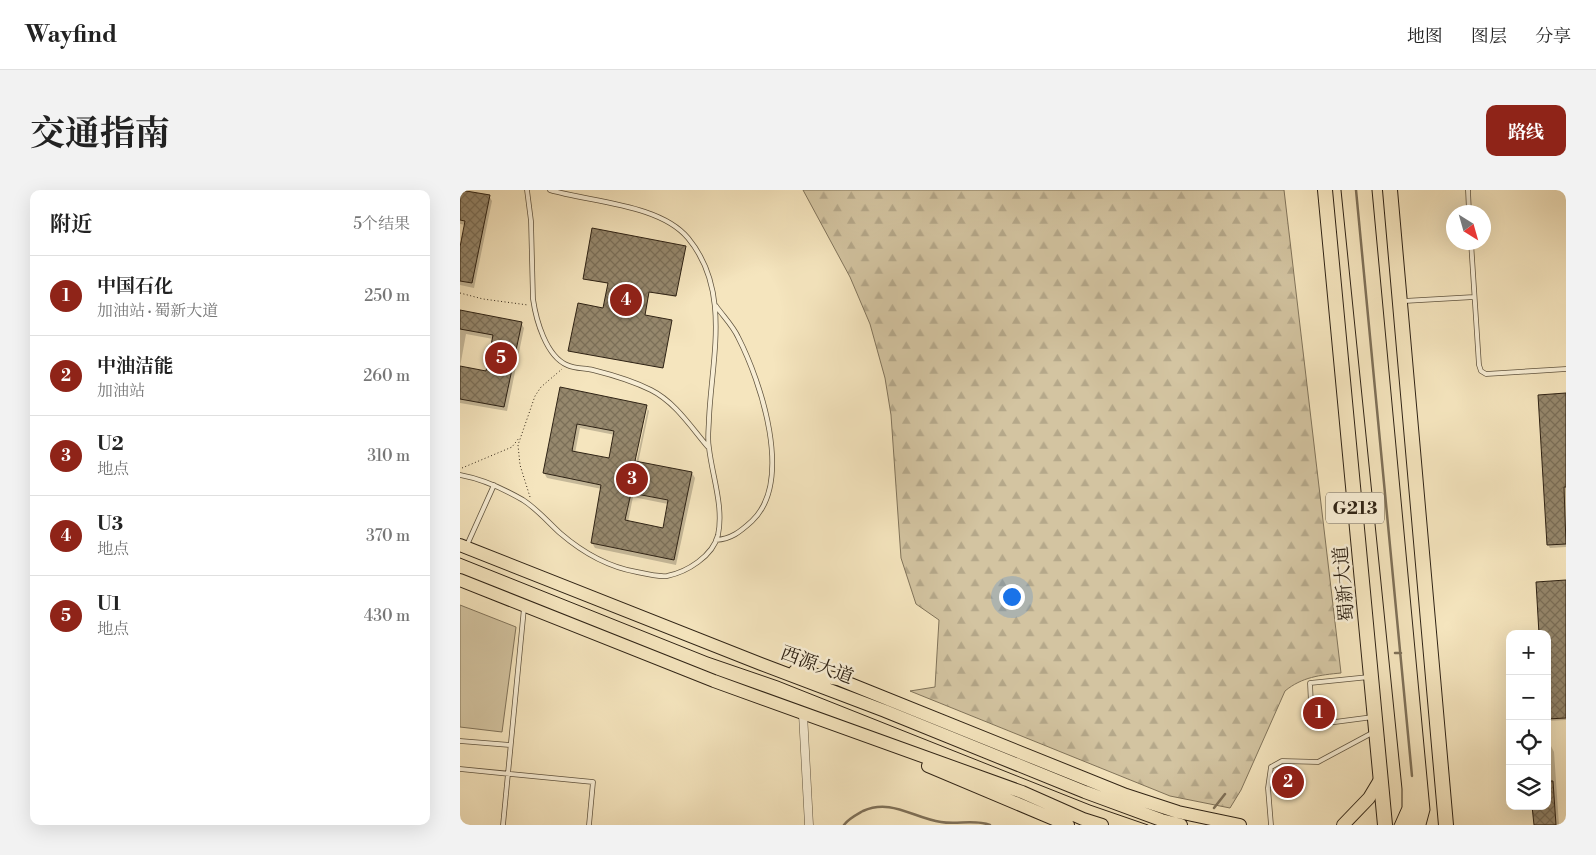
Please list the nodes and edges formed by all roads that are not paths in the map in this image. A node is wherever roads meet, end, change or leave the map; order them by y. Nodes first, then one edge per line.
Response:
1 (527, 190) edge
2 (550, 190) edge
3 (1325, 190) edge
4 (1390, 190) edge
5 (1468, 190) edge
6 (1469, 205) edge
7 (1471, 250) edge
8 (1474, 297) junction
9 (1400, 301) junction
10 (716, 306) junction
11 (1566, 369) edge
12 (708, 447) junction
13 (460, 475) edge
14 (494, 485) junction
15 (716, 540) junction
16 (463, 546) edge
17 (460, 580) edge
18 (524, 605) junction
19 (760, 664) junction
20 (1371, 676) junction
21 (803, 714) junction
22 (1376, 724) junction
23 (846, 730) junction
24 (460, 741) edge
25 (510, 746) junction
26 (460, 769) edge
27 (508, 774) junction
28 (1381, 778) junction
29 (503, 825) edge
30 (588, 825) edge
31 (808, 825) edge
32 (1068, 825) edge
33 (1102, 825) edge
34 (1180, 825) edge
35 (1240, 825) edge
36 (1271, 825) edge
37 (1343, 825) edge
38 (1385, 825) edge
39 (1446, 825) edge

1 - 12 lane
2 - 10 lane
3 - 20 highway, 蜀新大道 / G213
4 - 9 highway
5 - 6 lane
7 - 8 lane
8 - 9 lane
8 - 11 lane
9 - 39 highway
10 - 12 lane
10 - 15 lane
12 - 15 lane
13 - 14 lane
14 - 15 lane
14 - 16 lane
16 - 19 main road, 西源大道
17 - 18 main road
18 - 21 main road
18 - 25 lane
19 - 34 main road, 西源大道
19 - 35 main road
20 - 22 highway, 蜀新大道 / G213
20 - 22 lane
21 - 23 main road
21 - 31 street
22 - 28 highway, 蜀新大道 / G213
22 - 36 lane
23 - 32 main road
23 - 33 main road
24 - 25 lane
25 - 27 lane
26 - 27 lane
27 - 29 lane
27 - 30 lane
28 - 37 main road
28 - 38 highway, 蜀新大道 / G213

